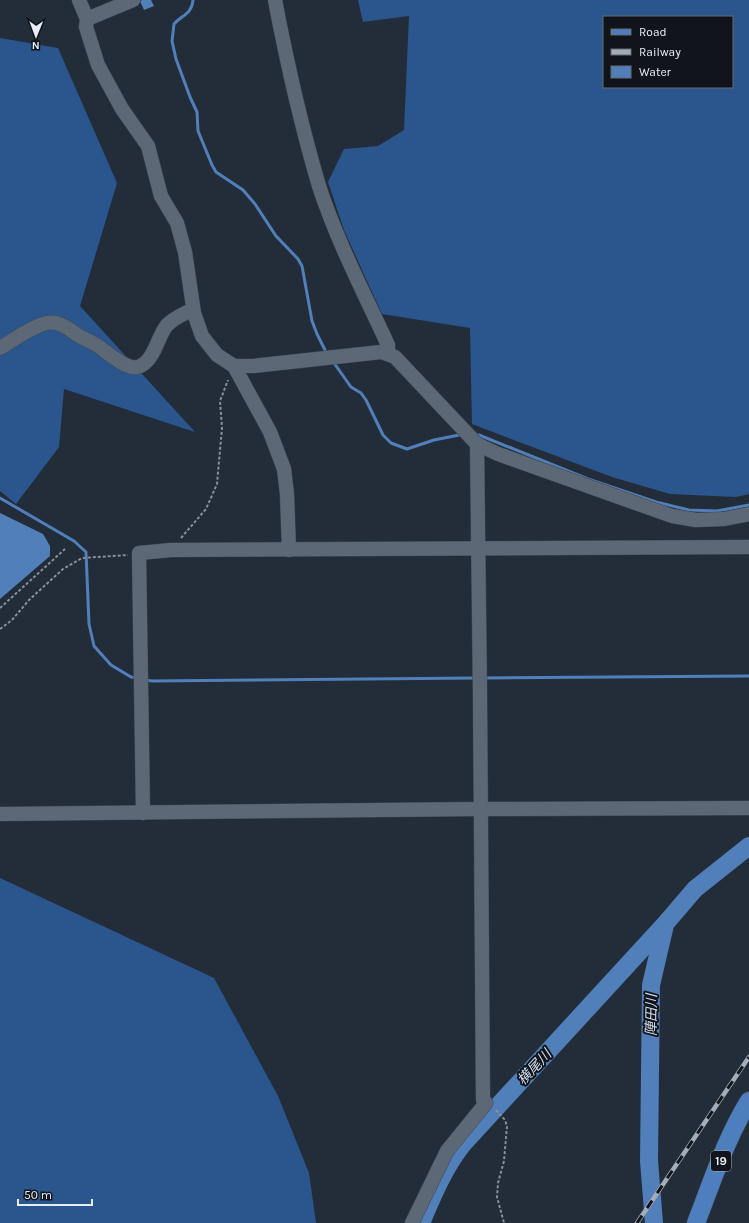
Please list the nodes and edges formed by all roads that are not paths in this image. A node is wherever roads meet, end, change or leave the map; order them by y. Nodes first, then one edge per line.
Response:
1 (79, 0) edge
2 (133, 0) edge
3 (275, 0) edge
4 (87, 19) junction
5 (193, 309) junction
6 (0, 348) edge
7 (388, 353) junction
8 (234, 366) junction
9 (477, 444) junction
10 (749, 514) edge
11 (749, 547) edge
12 (478, 549) junction
13 (289, 550) junction
14 (749, 808) edge
15 (480, 809) junction
16 (143, 813) junction
17 (0, 814) edge
18 (749, 1101) edge
19 (412, 1223) edge
20 (696, 1223) edge

1 - 4 street
2 - 4 street
3 - 7 street
4 - 5 street
5 - 6 street
5 - 8 street
7 - 8 street
7 - 9 street
8 - 13 street
9 - 10 street
9 - 12 street
11 - 12 street
12 - 13 street
12 - 15 street
13 - 16 street
14 - 15 street
15 - 16 street
15 - 19 street
16 - 17 street
18 - 20 main road, 19

